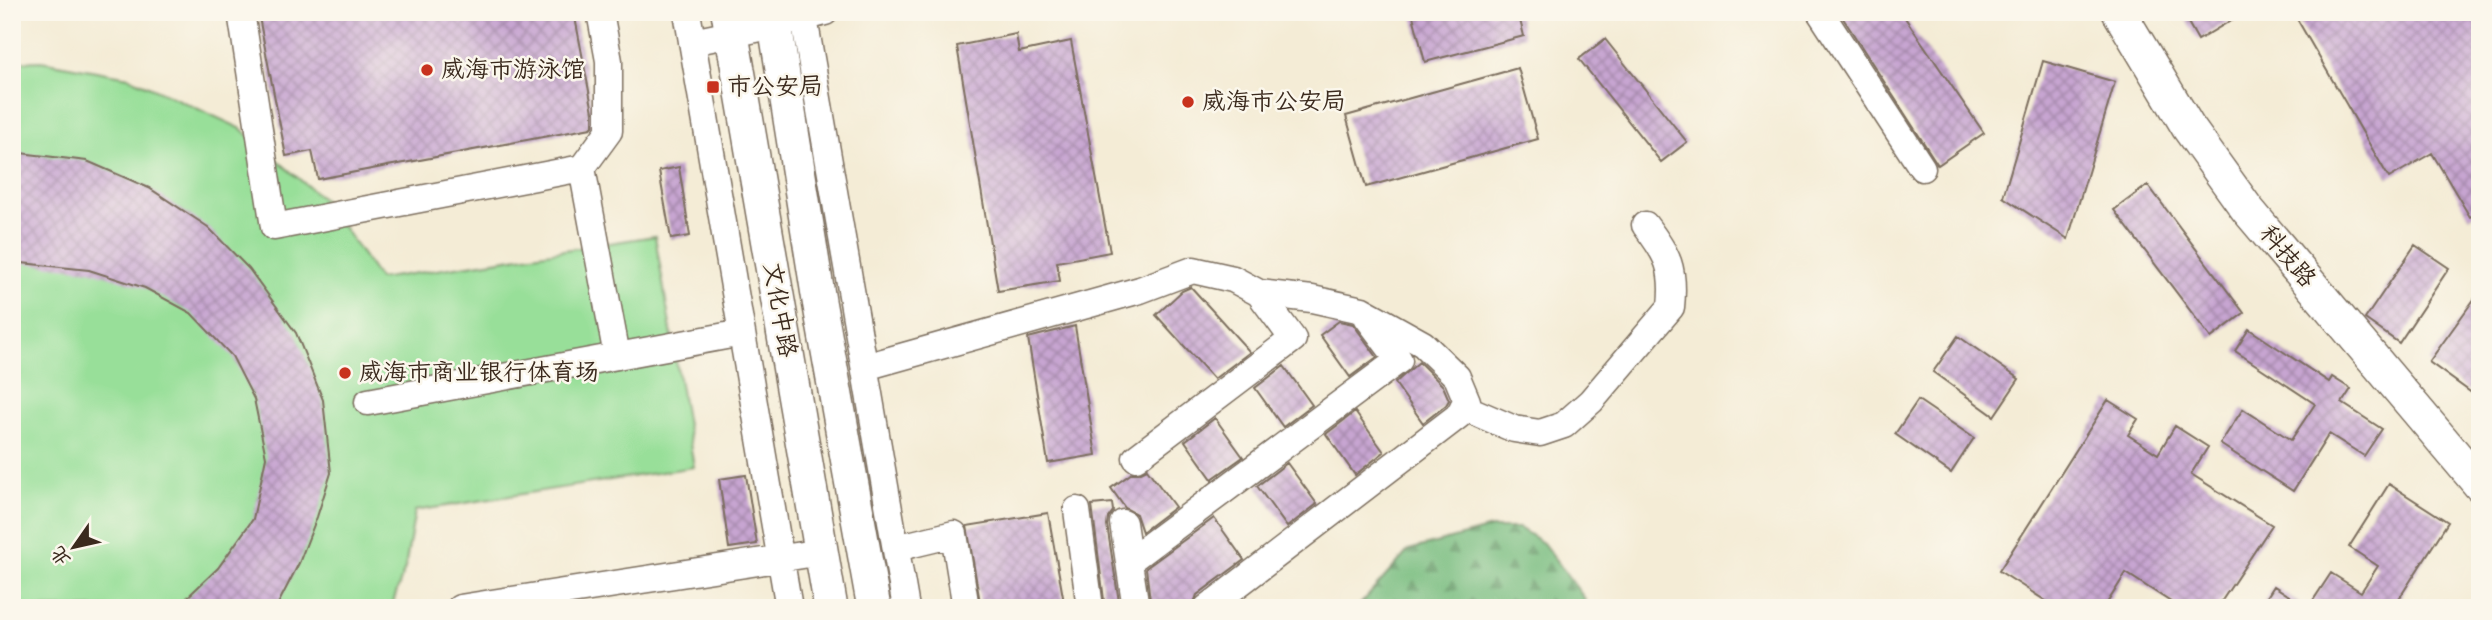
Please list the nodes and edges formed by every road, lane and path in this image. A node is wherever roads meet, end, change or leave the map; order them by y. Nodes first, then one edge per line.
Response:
1 (241, 12) edge
2 (600, 12) edge
3 (687, 12) edge
4 (1820, 12) edge
5 (2119, 12) edge
6 (796, 16) edge
7 (730, 23) edge
8 (692, 42) junction
9 (582, 168) junction
10 (1922, 168) dead end
11 (1645, 225) dead end
12 (1259, 293) junction
13 (1362, 310) junction
14 (742, 333) junction
15 (617, 356) junction
16 (865, 367) junction
17 (368, 402) dead end
18 (1463, 408) junction
19 (1136, 458) dead end
20 (2480, 485) edge
21 (1077, 510) dead end
22 (1123, 523) dead end
23 (896, 548) junction
24 (822, 552) junction
25 (781, 558) junction
26 (1129, 561) junction
27 (460, 608) edge
28 (789, 608) edge
29 (831, 608) edge
30 (874, 608) edge
31 (906, 608) edge
32 (966, 608) edge
33 (1090, 608) edge
34 (1136, 608) edge
35 (1208, 608) edge

1 - 9 street
2 - 9 street
3 - 8 street
4 - 10 street
5 - 20 main road, 科技路
6 - 7 street
6 - 16 street
6 - 30 main road, 文化中路
7 - 8 street
7 - 24 main road, 文化中路
8 - 14 street
9 - 15 street
11 - 18 street
12 - 13 street
12 - 16 street
12 - 19 street
13 - 18 street
13 - 26 street
14 - 15 street
14 - 25 street
15 - 17 street
16 - 23 street
18 - 35 street
21 - 33 street
22 - 26 street
23 - 31 street
23 - 32 street
24 - 25 street
24 - 29 main road, 文化中路
25 - 27 street
25 - 28 street
26 - 34 street

